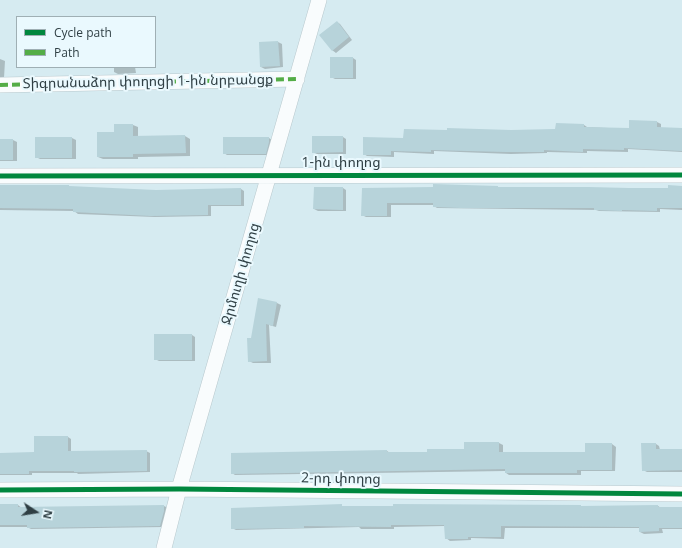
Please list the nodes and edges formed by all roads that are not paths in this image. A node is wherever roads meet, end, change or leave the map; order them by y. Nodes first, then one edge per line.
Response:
1 (319, 0) edge
2 (297, 79) junction
3 (0, 84) edge
4 (269, 175) junction
5 (682, 175) edge
6 (0, 176) edge
7 (178, 489) junction
8 (0, 490) edge
9 (682, 494) edge
10 (164, 548) edge

1 - 2 street, Ջրմուղի փողոց
2 - 3 street, Տիգրանաձոր փողոցի 1-ին նրբանցք
2 - 4 street, Ջրմուղի փողոց
4 - 5 street, 1-ին փողոց
4 - 6 street, 1-ին փողոց
4 - 7 street, Ջրմուղի փողոց
7 - 8 street, 2-րդ փողոց
7 - 9 street, 2-րդ փողոց
7 - 10 street, Ջրմուղի փողոց

